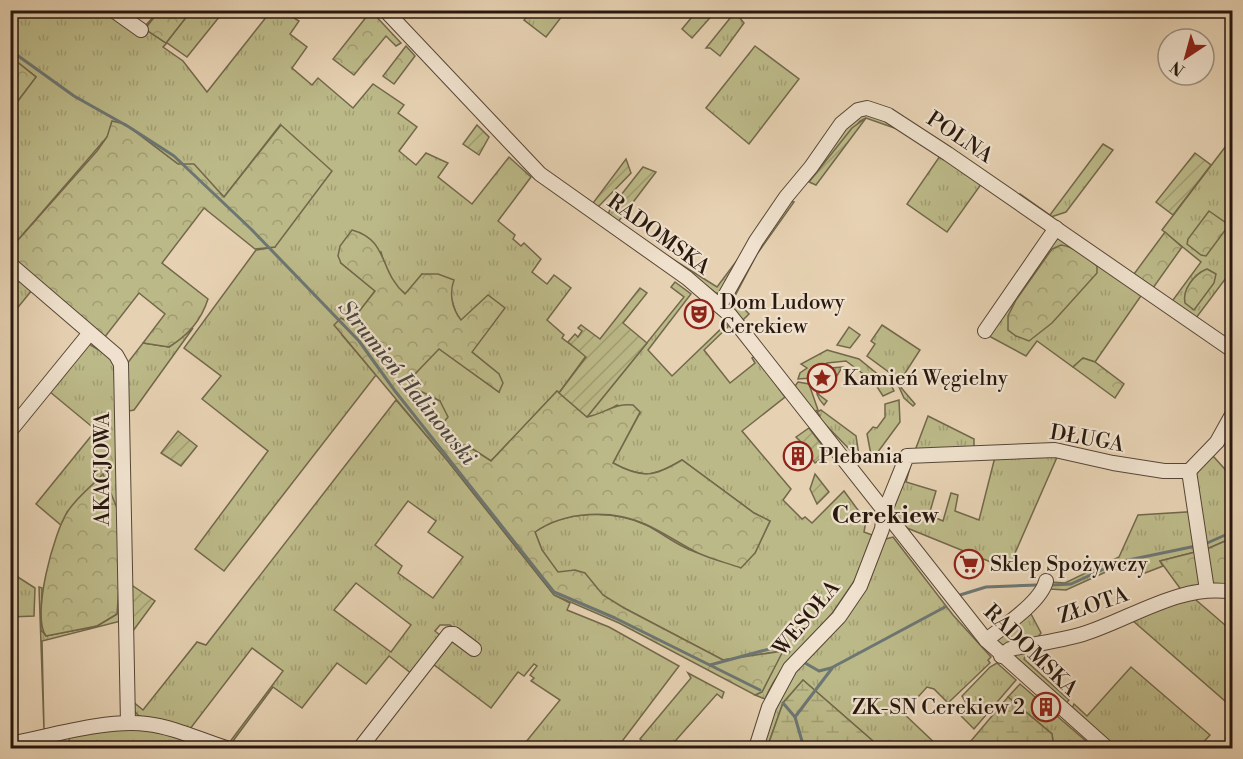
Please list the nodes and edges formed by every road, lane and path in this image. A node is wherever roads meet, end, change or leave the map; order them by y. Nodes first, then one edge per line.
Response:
1 (113, 10) edge
2 (385, 10) edge
3 (141, 30) dead end
4 (1056, 228) junction
5 (10, 264) edge
6 (720, 305) junction
7 (985, 331) dead end
8 (89, 334) junction
9 (1233, 350) edge
10 (1233, 415) edge
11 (10, 431) edge
12 (907, 456) joint
13 (1189, 471) junction
14 (884, 513) junction
15 (1047, 581) dead end
16 (1207, 590) junction
17 (1233, 592) edge
18 (986, 640) junction
19 (474, 649) dead end
20 (1001, 656) junction
21 (128, 723) junction
22 (10, 744) edge
23 (226, 748) edge
24 (360, 748) edge
25 (756, 748) edge
26 (1107, 748) edge

1 - 3 street
2 - 6 street, RADOMSKA
4 - 6 street, POLNA
4 - 7 street
4 - 9 street, POLNA
5 - 8 street, AKACJOWA
6 - 14 street, RADOMSKA
8 - 11 street
8 - 21 street, AKACJOWA
10 - 13 street
12 - 13 street, DŁUGA
12 - 14 street, WESOŁA
13 - 16 street
14 - 18 street, RADOMSKA
14 - 25 street, WESOŁA
15 - 18 street
16 - 17 street, ZŁOTA
16 - 20 street, ZŁOTA
18 - 20 street, RADOMSKA
19 - 24 street
20 - 26 street, RADOMSKA
21 - 22 street
21 - 23 street

